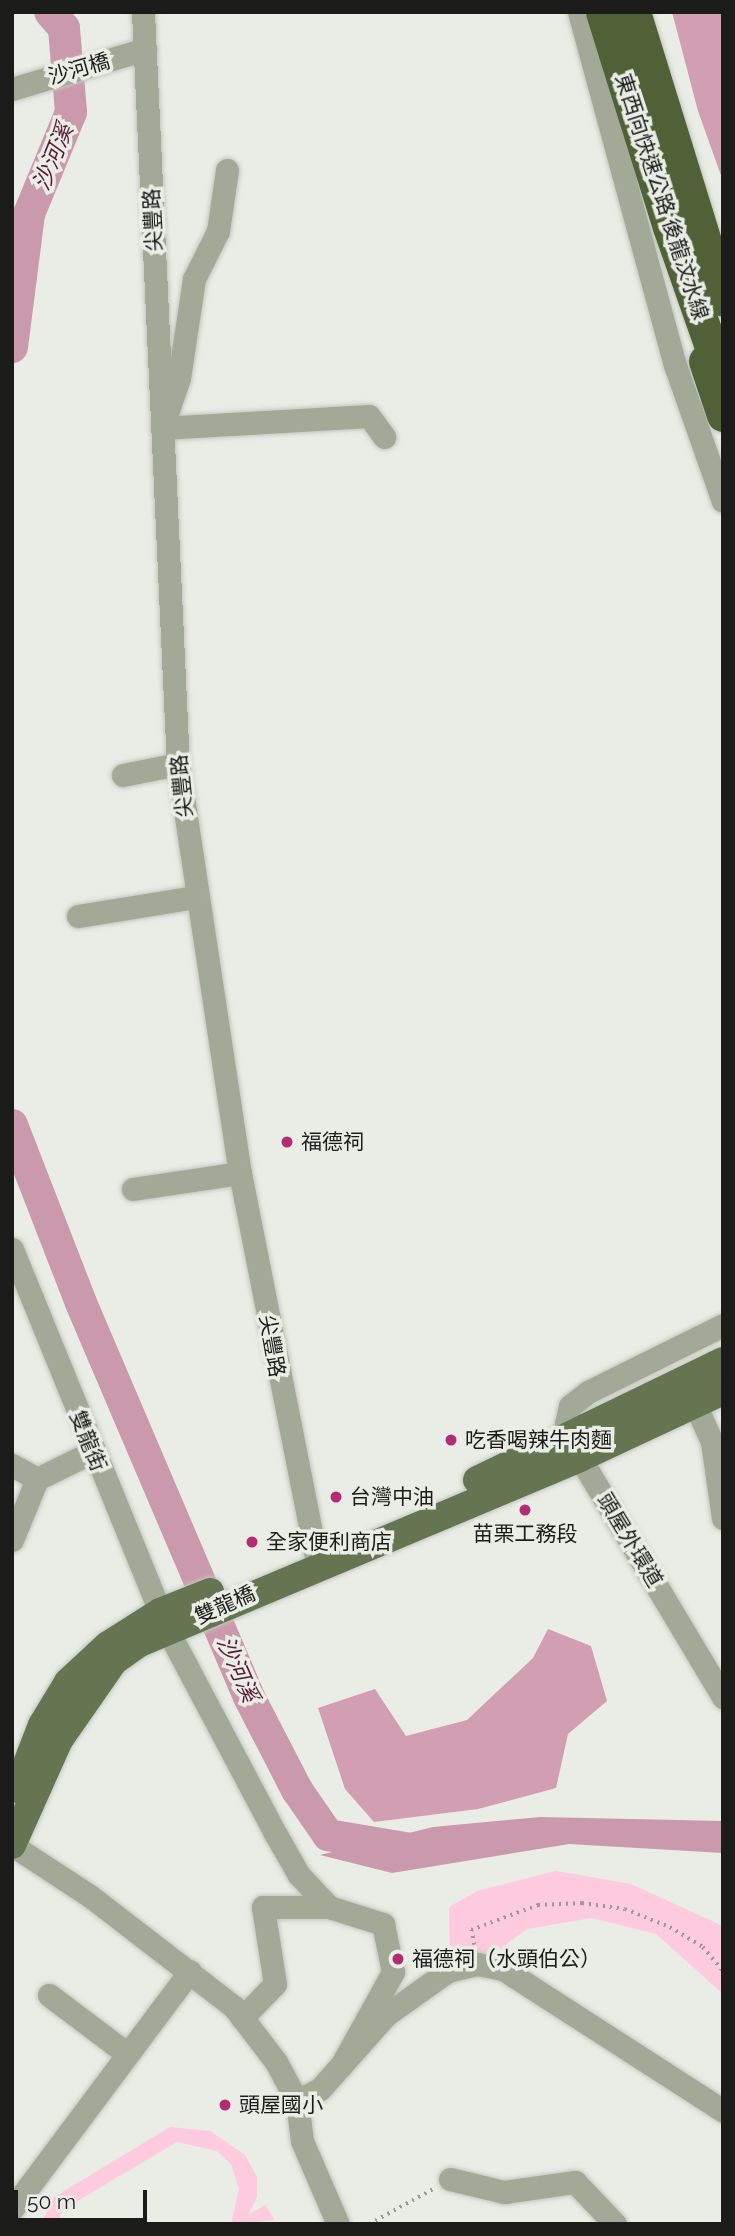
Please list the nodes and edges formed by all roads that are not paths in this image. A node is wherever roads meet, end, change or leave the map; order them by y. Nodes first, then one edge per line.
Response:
1 (143, 12) edge
2 (579, 12) edge
3 (602, 12) edge
4 (634, 12) edge
5 (145, 49) junction
6 (645, 52) junction
7 (12, 89) edge
8 (227, 170) dead end
9 (669, 227) junction
10 (723, 240) edge
11 (723, 300) edge
12 (723, 381) edge
13 (723, 415) edge
14 (162, 428) junction
15 (384, 437) dead end
16 (723, 501) edge
17 (178, 764) junction
18 (123, 775) dead end
19 (195, 897) junction
20 (78, 916) dead end
21 (240, 1173) junction
22 (133, 1189) dead end
23 (12, 1249) edge
24 (723, 1325) edge
25 (723, 1361) edge
26 (723, 1391) edge
27 (695, 1404) junction
28 (576, 1447) junction
29 (92, 1452) junction
30 (12, 1465) edge
31 (37, 1479) junction
32 (723, 1518) edge
33 (12, 1540) edge
34 (316, 1558) junction
35 (164, 1621) junction
36 (723, 1697) edge
37 (12, 1798) edge
38 (12, 1845) edge
39 (329, 1907) junction
40 (190, 1971) junction
41 (49, 1995) dead end
42 (242, 2018) junction
43 (126, 2053) junction
44 (341, 2066) junction
45 (296, 2101) junction
46 (723, 2111) edge
47 (450, 2179) road end
48 (12, 2209) edge
49 (338, 2224) edge
50 (615, 2224) edge

1 - 5 street, 尖豐路
2 - 16 street
3 - 9 highway, 東西向快速公路 後龍汶水線
4 - 6 highway, 東西向快速公路 後龍汶水線
5 - 7 street, 沙河橋
5 - 14 street, 尖豐路
6 - 10 highway
6 - 11 highway, 東西向快速公路 後龍汶水線
8 - 14 street
9 - 12 highway, 東西向快速公路 後龍汶水線
9 - 13 highway
14 - 15 street
14 - 17 street, 尖豐路
17 - 18 street
17 - 19 street, 尖豐路
19 - 20 street
19 - 21 street, 尖豐路
21 - 22 street
21 - 34 street, 尖豐路
23 - 29 street, 雙龍街
24 - 28 street
25 - 28 main road
26 - 27 main road
27 - 28 main road
27 - 32 street
28 - 34 main road
28 - 36 street, 頭屋外環道
29 - 31 street
29 - 35 street, 雙龍街
30 - 31 street
31 - 33 street
34 - 35 main road, 雙龍橋
35 - 37 main road
35 - 38 main road
35 - 39 street, 雙龍街
38 - 40 street
39 - 42 street
39 - 44 street
40 - 42 street
40 - 43 street
41 - 43 street
42 - 45 street
43 - 48 street
44 - 45 street
44 - 46 street
45 - 49 street
47 - 50 street

